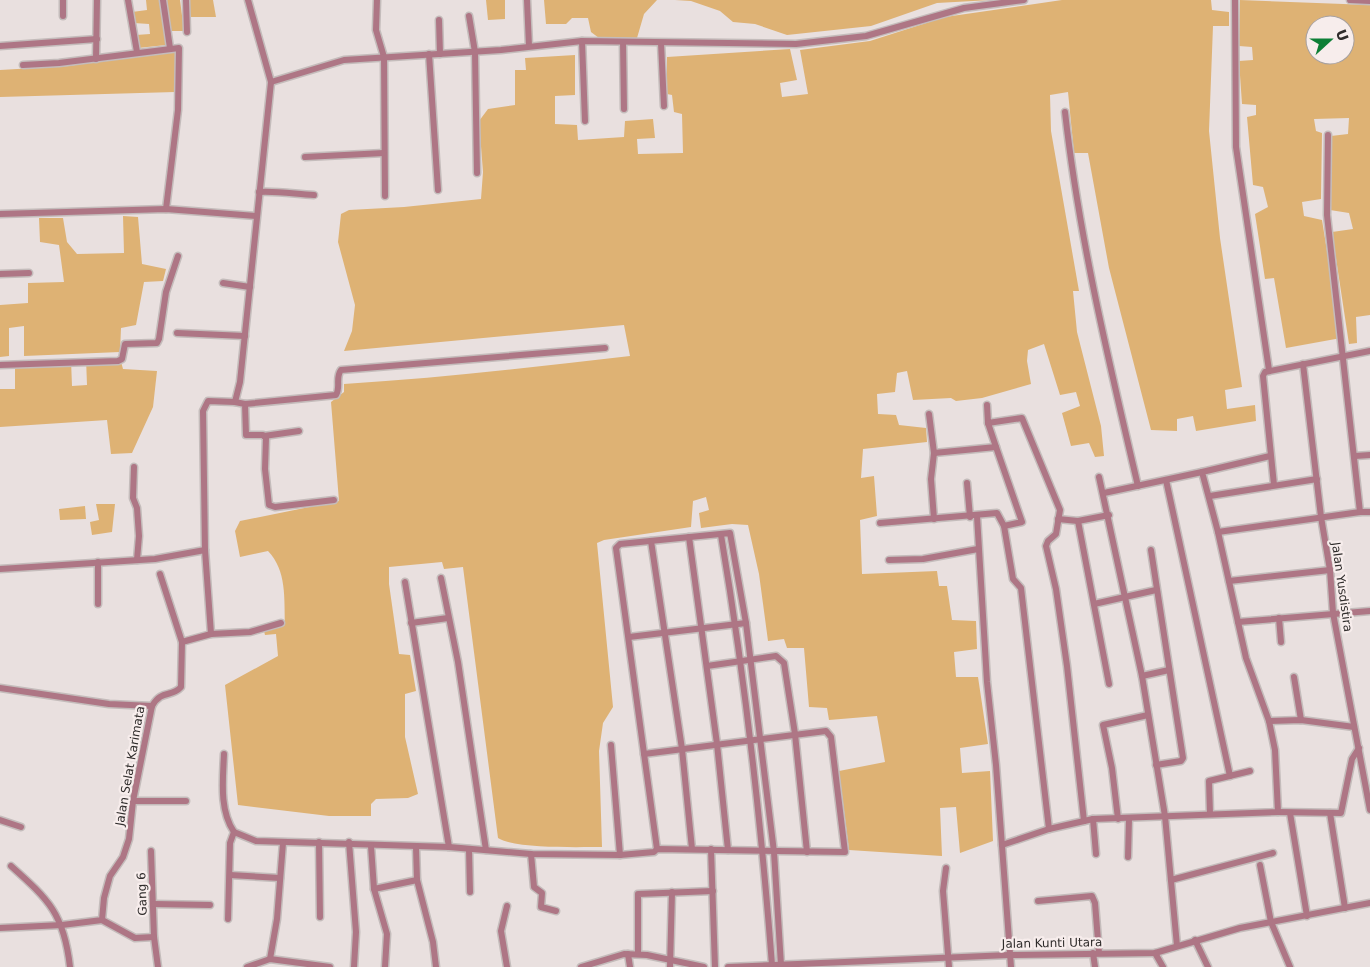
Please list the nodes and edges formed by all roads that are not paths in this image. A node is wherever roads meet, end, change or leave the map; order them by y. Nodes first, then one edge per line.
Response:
1 (63, 0) edge
2 (97, 0) edge
3 (128, 0) edge
4 (164, 0) edge
5 (186, 0) edge
6 (248, 0) edge
7 (377, 0) edge
8 (527, 0) edge
9 (1024, 0) edge
10 (1234, 0) edge
11 (1350, 0) edge
12 (1370, 1) edge
13 (63, 16) dead end
14 (469, 16) dead end
15 (439, 20) dead end
16 (187, 32) dead end
17 (96, 39) junction
18 (582, 41) junction
19 (623, 42) junction
20 (661, 43) junction
21 (0, 46) edge
22 (529, 46) junction
23 (170, 48) junction
24 (137, 52) junction
25 (475, 52) junction
26 (430, 54) junction
27 (440, 54) junction
28 (384, 57) junction
29 (96, 59) junction
30 (23, 65) dead end
31 (271, 82) junction
32 (664, 106) dead end
33 (624, 109) dead end
34 (1065, 112) dead end
35 (585, 121) dead end
36 (1328, 135) dead end
37 (384, 153) junction
38 (305, 157) dead end
39 (477, 173) dead end
40 (438, 190) dead end
41 (259, 192) junction
42 (314, 195) dead end
43 (384, 196) dead end
44 (166, 210) junction
45 (0, 214) edge
46 (256, 216) junction
47 (178, 256) dead end
48 (29, 273) dead end
49 (0, 274) edge
50 (222, 283) dead end
51 (250, 287) junction
52 (177, 333) dead end
53 (245, 336) junction
54 (605, 348) dead end
55 (1370, 351) edge
56 (1342, 356) junction
57 (1303, 364) junction
58 (0, 366) edge
59 (1269, 370) junction
60 (235, 402) junction
61 (245, 404) junction
62 (987, 406) dead end
63 (929, 414) dead end
64 (988, 423) junction
65 (299, 431) dead end
66 (264, 436) junction
67 (996, 447) junction
68 (934, 453) junction
69 (1370, 455) edge
70 (1270, 456) junction
71 (1355, 456) junction
72 (134, 467) dead end
73 (1202, 472) junction
74 (1099, 477) dead end
75 (1317, 479) junction
76 (1166, 480) junction
77 (967, 483) dead end
78 (1274, 485) junction
79 (1138, 486) junction
80 (1104, 493) junction
81 (1210, 496) junction
82 (334, 500) dead end
83 (1360, 512) junction
84 (1370, 512) edge
85 (1109, 515) junction
86 (974, 516) junction
87 (1321, 517) junction
88 (934, 519) junction
89 (1058, 519) junction
90 (1078, 521) junction
91 (880, 523) dead end
92 (1004, 526) junction
93 (1218, 532) junction
94 (721, 535) junction
95 (689, 537) junction
96 (651, 541) junction
97 (978, 548) junction
98 (205, 550) junction
99 (1151, 550) dead end
100 (137, 560) junction
101 (889, 560) dead end
102 (98, 562) junction
103 (0, 569) edge
104 (1330, 570) junction
105 (160, 574) dead end
106 (441, 578) dead end
107 (1229, 581) junction
108 (405, 582) dead end
109 (1156, 590) junction
110 (1126, 597) junction
111 (98, 604) dead end
112 (1094, 604) junction
113 (1370, 611) edge
114 (1332, 613) junction
115 (448, 618) junction
116 (1279, 618) junction
117 (1238, 622) junction
118 (281, 623) dead end
119 (411, 623) junction
120 (746, 623) junction
121 (736, 624) junction
122 (702, 626) junction
123 (665, 631) junction
124 (211, 634) junction
125 (629, 637) junction
126 (182, 642) junction
127 (1281, 642) dead end
128 (742, 660) junction
129 (750, 660) junction
130 (707, 666) junction
131 (1170, 670) junction
132 (1142, 676) junction
133 (1294, 677) dead end
134 (1109, 684) dead end
135 (0, 688) edge
136 (152, 706) junction
137 (1148, 715) junction
138 (1301, 720) junction
139 (1269, 721) junction
140 (1354, 727) junction
141 (795, 734) junction
142 (759, 739) junction
143 (752, 740) junction
144 (717, 744) junction
145 (611, 745) dead end
146 (1359, 748) junction
147 (682, 749) junction
148 (224, 754) dead end
149 (644, 754) junction
150 (1156, 765) junction
151 (1250, 771) dead end
152 (1230, 776) junction
153 (1368, 784) edge
154 (133, 801) junction
155 (186, 801) dead end
156 (1370, 810) edge
157 (1278, 812) junction
158 (1290, 813) junction
159 (1330, 813) junction
160 (1210, 814) junction
161 (1165, 816) junction
162 (1093, 819) junction
163 (1118, 819) junction
164 (1129, 819) junction
165 (0, 820) edge
166 (1084, 821) junction
167 (21, 827) dead end
168 (1049, 828) junction
169 (234, 832) junction
170 (319, 842) junction
171 (349, 842) junction
172 (283, 844) junction
173 (1002, 845) junction
174 (371, 846) junction
175 (449, 846) junction
176 (416, 847) junction
177 (657, 849) junction
178 (692, 849) junction
179 (710, 849) junction
180 (468, 850) junction
181 (486, 850) junction
182 (728, 850) junction
183 (151, 851) dead end
184 (763, 852) junction
185 (774, 852) junction
186 (807, 852) junction
187 (1273, 853) dead end
188 (530, 854) junction
189 (1096, 854) dead end
190 (620, 856) junction
191 (1128, 857) dead end
192 (11, 866) dead end
193 (1260, 866) dead end
194 (946, 868) dead end
195 (230, 876) junction
196 (280, 878) junction
197 (417, 880) junction
198 (1171, 880) junction
199 (374, 889) junction
200 (713, 891) junction
201 (470, 892) dead end
202 (672, 892) junction
203 (1038, 901) dead end
204 (1370, 903) edge
205 (154, 904) junction
206 (210, 906) dead end
207 (507, 906) dead end
208 (1345, 908) junction
209 (556, 912) dead end
210 (1307, 916) junction
211 (320, 917) dead end
212 (228, 919) dead end
213 (102, 920) junction
214 (1271, 922) junction
215 (62, 925) junction
216 (0, 928) edge
217 (154, 937) junction
218 (1195, 940) junction
219 (1177, 946) junction
220 (1096, 953) junction
221 (1155, 953) junction
222 (628, 954) junction
223 (638, 954) junction
224 (1010, 955) junction
225 (949, 958) junction
226 (270, 959) junction
227 (598, 964) edge
228 (669, 964) edge
229 (901, 964) edge
230 (781, 965) junction
231 (861, 965) edge
232 (311, 966) edge
233 (767, 966) edge
234 (70, 967) edge
235 (158, 967) edge
236 (247, 967) edge
237 (330, 967) edge
238 (354, 967) edge
239 (385, 967) edge
240 (436, 967) edge
241 (507, 967) edge
242 (581, 967) edge
243 (630, 967) edge
244 (704, 967) edge
245 (715, 967) edge
246 (728, 967) edge
247 (949, 967) edge
248 (1011, 967) edge
249 (1095, 967) edge
250 (1163, 967) edge
251 (1208, 967) edge
252 (1290, 967) edge

1 - 13 street
2 - 17 street
3 - 24 street
4 - 23 street
5 - 16 street
6 - 31 street
7 - 28 street
8 - 22 street
9 - 20 street
10 - 59 street
11 - 12 street
14 - 25 street
15 - 27 street
17 - 21 street
17 - 29 street
18 - 19 street
18 - 22 street
18 - 35 street
19 - 20 street
19 - 33 street
20 - 32 street
22 - 25 street
23 - 24 street
23 - 44 street
24 - 29 street
25 - 27 street
25 - 39 street
26 - 27 street
26 - 28 street
26 - 40 street
28 - 31 street
28 - 37 street
29 - 30 street
31 - 41 street
34 - 79 street
36 - 56 street
37 - 38 street
37 - 43 street
41 - 42 street
41 - 46 street
44 - 45 street
44 - 46 street
46 - 51 street
47 - 58 street
48 - 49 street
50 - 51 street
51 - 53 street
52 - 53 street
53 - 60 street
54 - 61 street
55 - 56 street
56 - 57 street
56 - 71 street
57 - 59 street
57 - 75 street, Jalan Yusdistira
59 - 70 street
60 - 61 street
60 - 98 street
61 - 66 street
62 - 64 street
63 - 68 street
64 - 67 street
64 - 89 street
65 - 66 street
66 - 82 street
67 - 68 street
67 - 92 street
68 - 88 street
69 - 71 street
70 - 73 street
70 - 78 street
71 - 83 street
72 - 100 street
73 - 76 street
73 - 81 street
74 - 80 street
75 - 78 street
75 - 87 street, Jalan Yusdistira
76 - 79 street
76 - 152 street
77 - 86 street
78 - 81 street
79 - 80 street
80 - 85 street
81 - 93 street
83 - 84 street
83 - 87 street
85 - 90 street
85 - 110 street
86 - 88 street
86 - 92 street
86 - 97 street
87 - 93 street
87 - 104 street, Jalan Yusdistira
88 - 91 street
89 - 90 street
89 - 166 street
90 - 112 street
92 - 168 street
93 - 107 street
94 - 95 street
94 - 120 street
94 - 121 street
95 - 96 street
95 - 122 street
96 - 123 street
96 - 125 street
97 - 101 street
97 - 173 street
98 - 100 street
98 - 124 street
99 - 109 street
100 - 102 street
102 - 103 street
102 - 111 street
104 - 107 street
104 - 114 street, Jalan Yusdistira
105 - 126 street
106 - 115 street
107 - 117 street
108 - 119 street
109 - 110 street
109 - 131 street
110 - 112 street
110 - 132 street
112 - 134 street
113 - 114 street
114 - 116 street
114 - 140 street, Jalan Yusdistira
115 - 119 street
115 - 181 street
116 - 117 street
116 - 127 street
117 - 139 street
118 - 124 street
119 - 175 street
120 - 121 street
120 - 129 street
121 - 122 street
121 - 128 street
122 - 123 street
122 - 130 street
123 - 125 street
123 - 147 street
124 - 126 street
125 - 149 street
126 - 136 street, Jalan Selat Karimata
128 - 129 street
128 - 130 street
128 - 143 street
129 - 141 street
129 - 142 street
130 - 144 street
131 - 132 street
131 - 150 street
132 - 137 street
133 - 138 street
135 - 136 street
136 - 154 street, Jalan Selat Karimata
137 - 150 street
137 - 163 street
138 - 139 street
138 - 140 street
139 - 157 street
140 - 146 street, Jalan Yusdistira
141 - 142 street
141 - 186 street
141 - 186 street
142 - 143 street
142 - 185 street
143 - 144 street
143 - 184 street
144 - 147 street
144 - 182 street
145 - 190 street
146 - 153 street, Jalan Yusdistira
146 - 159 street
147 - 149 street
147 - 178 street
148 - 169 street
149 - 177 street
150 - 161 street
151 - 152 street
152 - 160 street
153 - 156 street, Jalan Yusdistira
154 - 155 street
154 - 213 street, Jalan Selat Karimata
157 - 158 street
157 - 160 street
158 - 159 street
158 - 210 street
159 - 208 street
160 - 161 street
161 - 164 street
161 - 198 street
162 - 163 street
162 - 166 street
162 - 189 street
163 - 164 street
164 - 191 street
165 - 167 street
166 - 168 street
168 - 173 street
169 - 172 street
169 - 195 street
170 - 171 street
170 - 172 street
170 - 211 street
171 - 174 street
171 - 238 street
172 - 196 street
173 - 224 street
174 - 176 street
174 - 199 street
175 - 176 street
175 - 180 street
176 - 197 street
177 - 178 street
177 - 190 street
178 - 179 street
179 - 182 street
179 - 200 street
180 - 181 street
180 - 201 street
181 - 188 street
182 - 184 street
183 - 205 street, Gang 6
184 - 185 street
184 - 233 street
185 - 186 street
185 - 230 street
187 - 198 street
188 - 190 street
188 - 209 street
192 - 215 street
193 - 214 street
194 - 225 street
195 - 196 street
195 - 212 street
196 - 226 street
197 - 199 street
197 - 240 street
198 - 219 street
199 - 239 street
200 - 202 street
200 - 245 street
202 - 223 street
202 - 228 street
203 - 220 street
204 - 208 street, Jalan Kunti Utara
205 - 206 street
205 - 217 street, Gang 6
207 - 241 street
208 - 210 street, Jalan Kunti Utara
210 - 214 street, Jalan Kunti Utara
213 - 215 street
213 - 217 street
214 - 218 street, Jalan Kunti Utara
214 - 252 street
215 - 216 street
215 - 234 street
217 - 235 street, Gang 6
218 - 219 street, Jalan Kunti Utara
218 - 251 street
219 - 221 street, Jalan Kunti Utara
220 - 221 street, Jalan Kunti Utara
220 - 224 street, Jalan Kunti Utara
220 - 249 street
221 - 250 street
222 - 223 street
222 - 227 street
222 - 243 street
223 - 228 street
224 - 225 street, Jalan Kunti Utara
224 - 248 street
225 - 229 street, Jalan Kunti Utara
225 - 247 street
226 - 232 street
226 - 236 street
227 - 242 street
228 - 244 street
229 - 231 street, Jalan Kunti Utara
230 - 231 street, Jalan Kunti Utara
230 - 233 street, Jalan Kunti Utara
232 - 237 street
233 - 246 street, Jalan Kunti Utara

